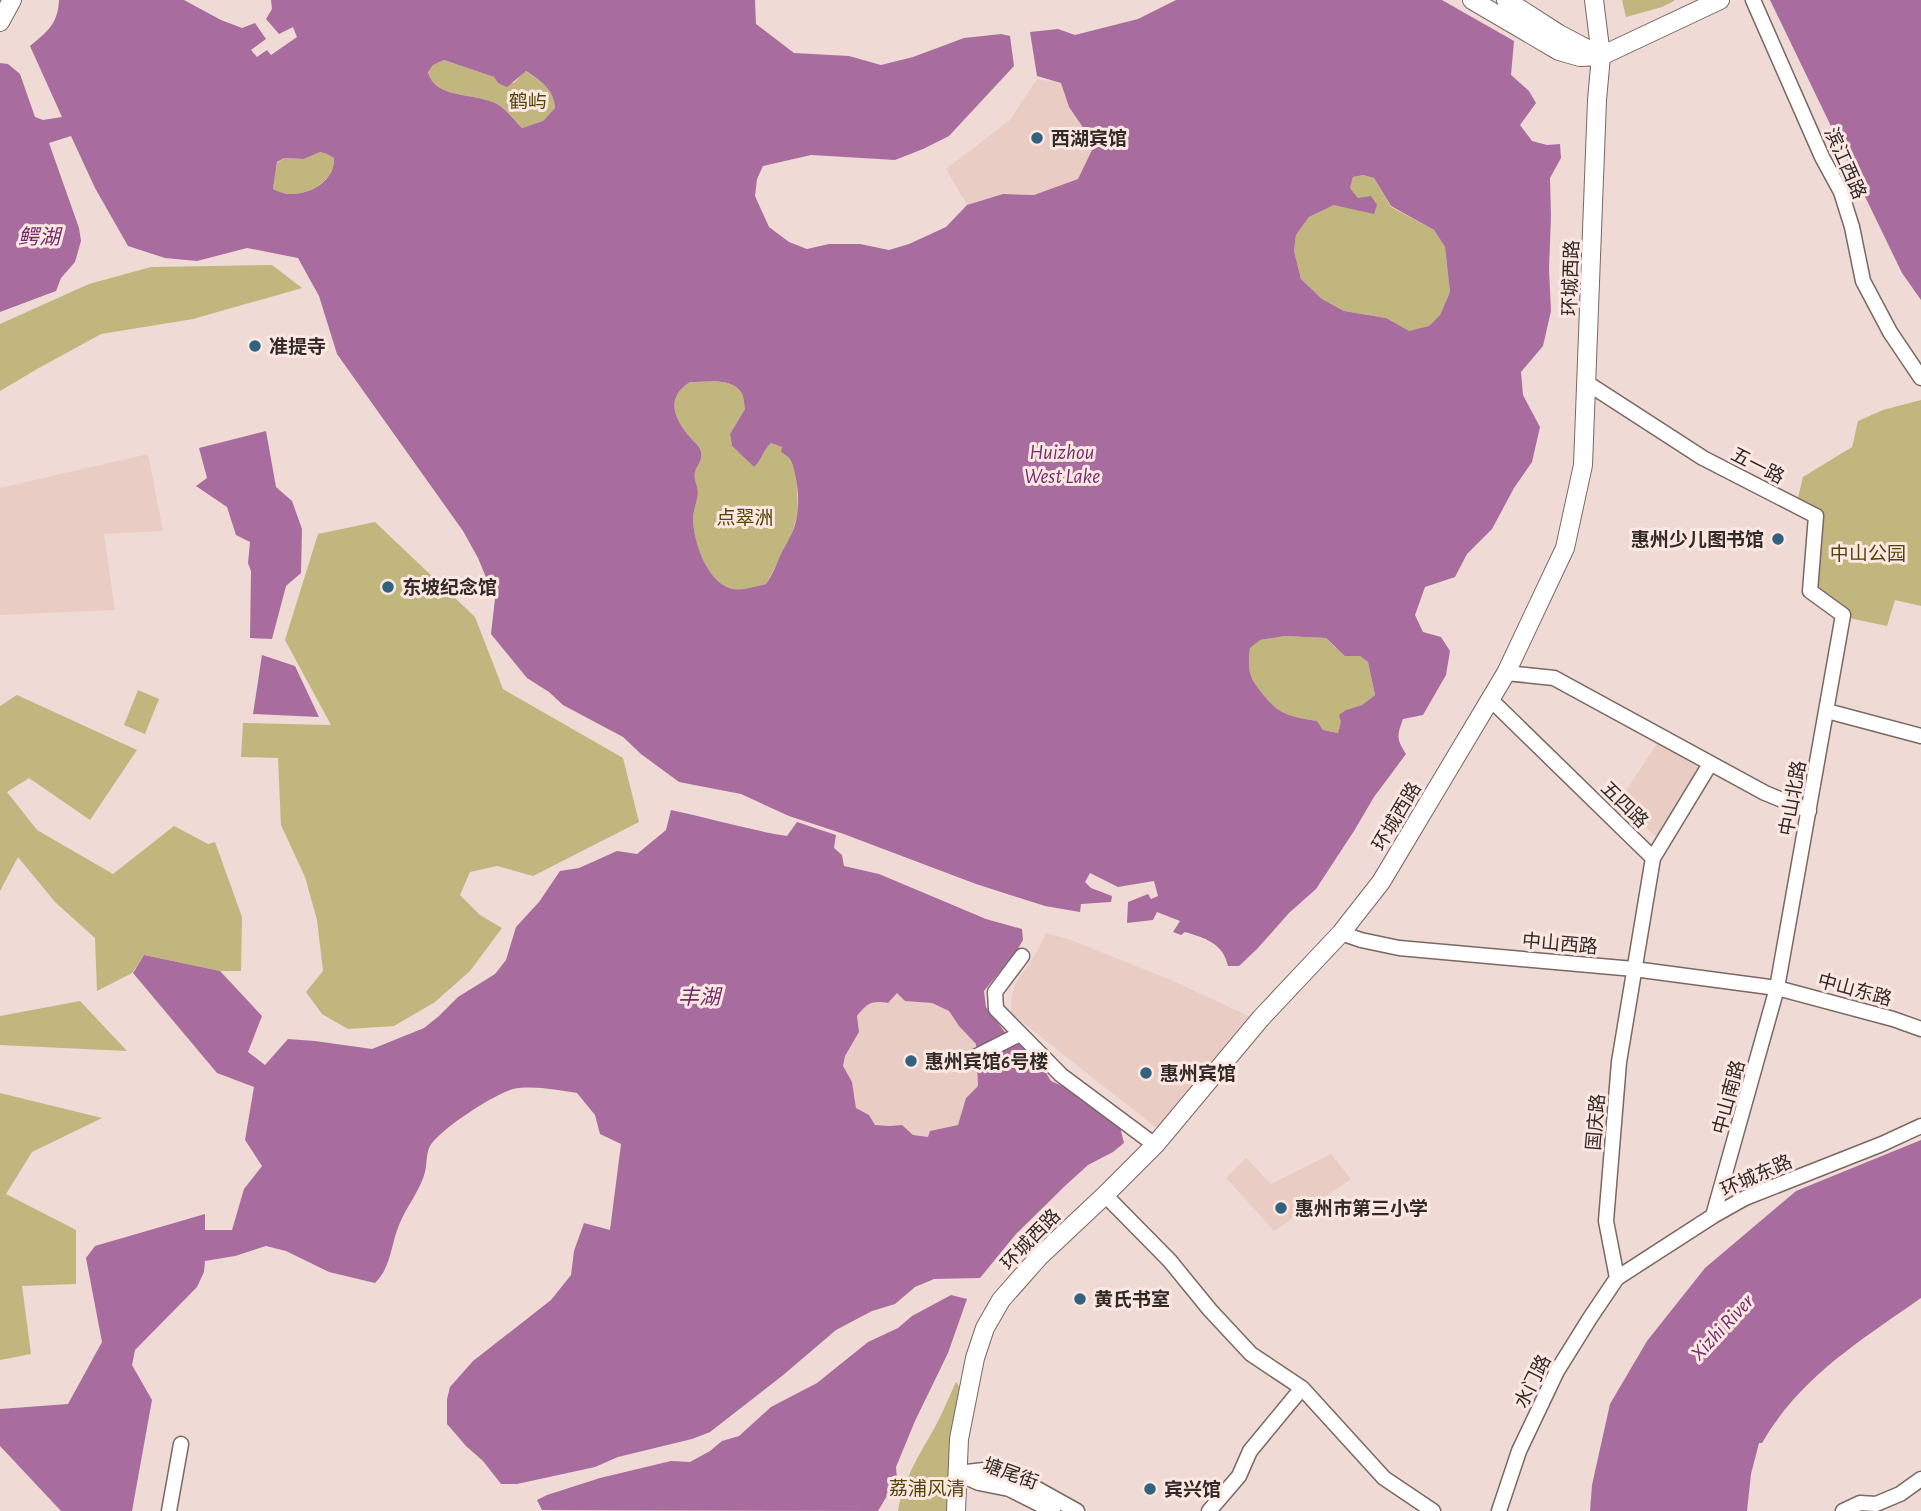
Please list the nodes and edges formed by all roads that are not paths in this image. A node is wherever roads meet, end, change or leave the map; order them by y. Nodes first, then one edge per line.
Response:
1 (12, 0) edge
2 (1472, 0) edge
3 (1506, 0) edge
4 (1594, 0) edge
5 (1720, 0) edge
6 (1753, 0) edge
7 (0, 22) edge
8 (1601, 56) junction
9 (1921, 378) edge
10 (1587, 383) junction
11 (1843, 615) joint
12 (1506, 673) junction
13 (1490, 699) junction
14 (1827, 711) junction
15 (1921, 736) edge
16 (1710, 764) junction
17 (1810, 811) junction
18 (1653, 858) junction
19 (1341, 933) junction
20 (1022, 956) dead end
21 (1634, 969) junction
22 (1777, 988) junction
23 (1921, 1029) edge
24 (1020, 1034) junction
25 (967, 1061) dead end
26 (1921, 1126) edge
27 (1155, 1145) junction
28 (1105, 1195) junction
29 (1713, 1216) junction
30 (1617, 1278) junction
31 (1301, 1388) junction
32 (181, 1444) dead end
33 (958, 1473) junction
34 (1921, 1479) edge
35 (169, 1511) edge
36 (956, 1511) edge
37 (967, 1511) edge
38 (1053, 1511) edge
39 (1077, 1511) edge
40 (1209, 1511) edge
41 (1433, 1511) edge
42 (1499, 1511) edge
43 (1843, 1511) edge

1 - 7 main road
2 - 8 main road
3 - 8 main road
4 - 8 main road, 环城西路
5 - 8 main road
6 - 9 street, 滨江西路
8 - 10 main road, 环城西路
10 - 11 street, 五一路
10 - 12 main road, 环城西路
11 - 14 street, 中山北路
12 - 13 main road, 环城西路
12 - 16 street
13 - 18 street, 五四路
13 - 19 main road, 环城西路
14 - 15 street
14 - 17 street, 中山北路
16 - 17 street
16 - 18 street
17 - 22 street, 中山北路
18 - 21 street
19 - 21 street, 中山西路
19 - 27 main road, 环城西路
20 - 24 street
21 - 22 street, 中山西路
21 - 30 street, 国庆路
22 - 23 street, 中山东路
22 - 29 street, 中山南路
24 - 25 street
24 - 27 street
26 - 29 street, 环城东路
27 - 28 main road, 环城西路
28 - 31 street
28 - 33 main road, 环城西路
29 - 30 street, 环城东路
30 - 42 street, 水门路
31 - 40 street
31 - 41 street
32 - 35 street
33 - 36 main road, 环城西路
33 - 37 main road, 环城西路
33 - 38 street, 塘尾街
33 - 39 street, 塘尾街
34 - 43 street

